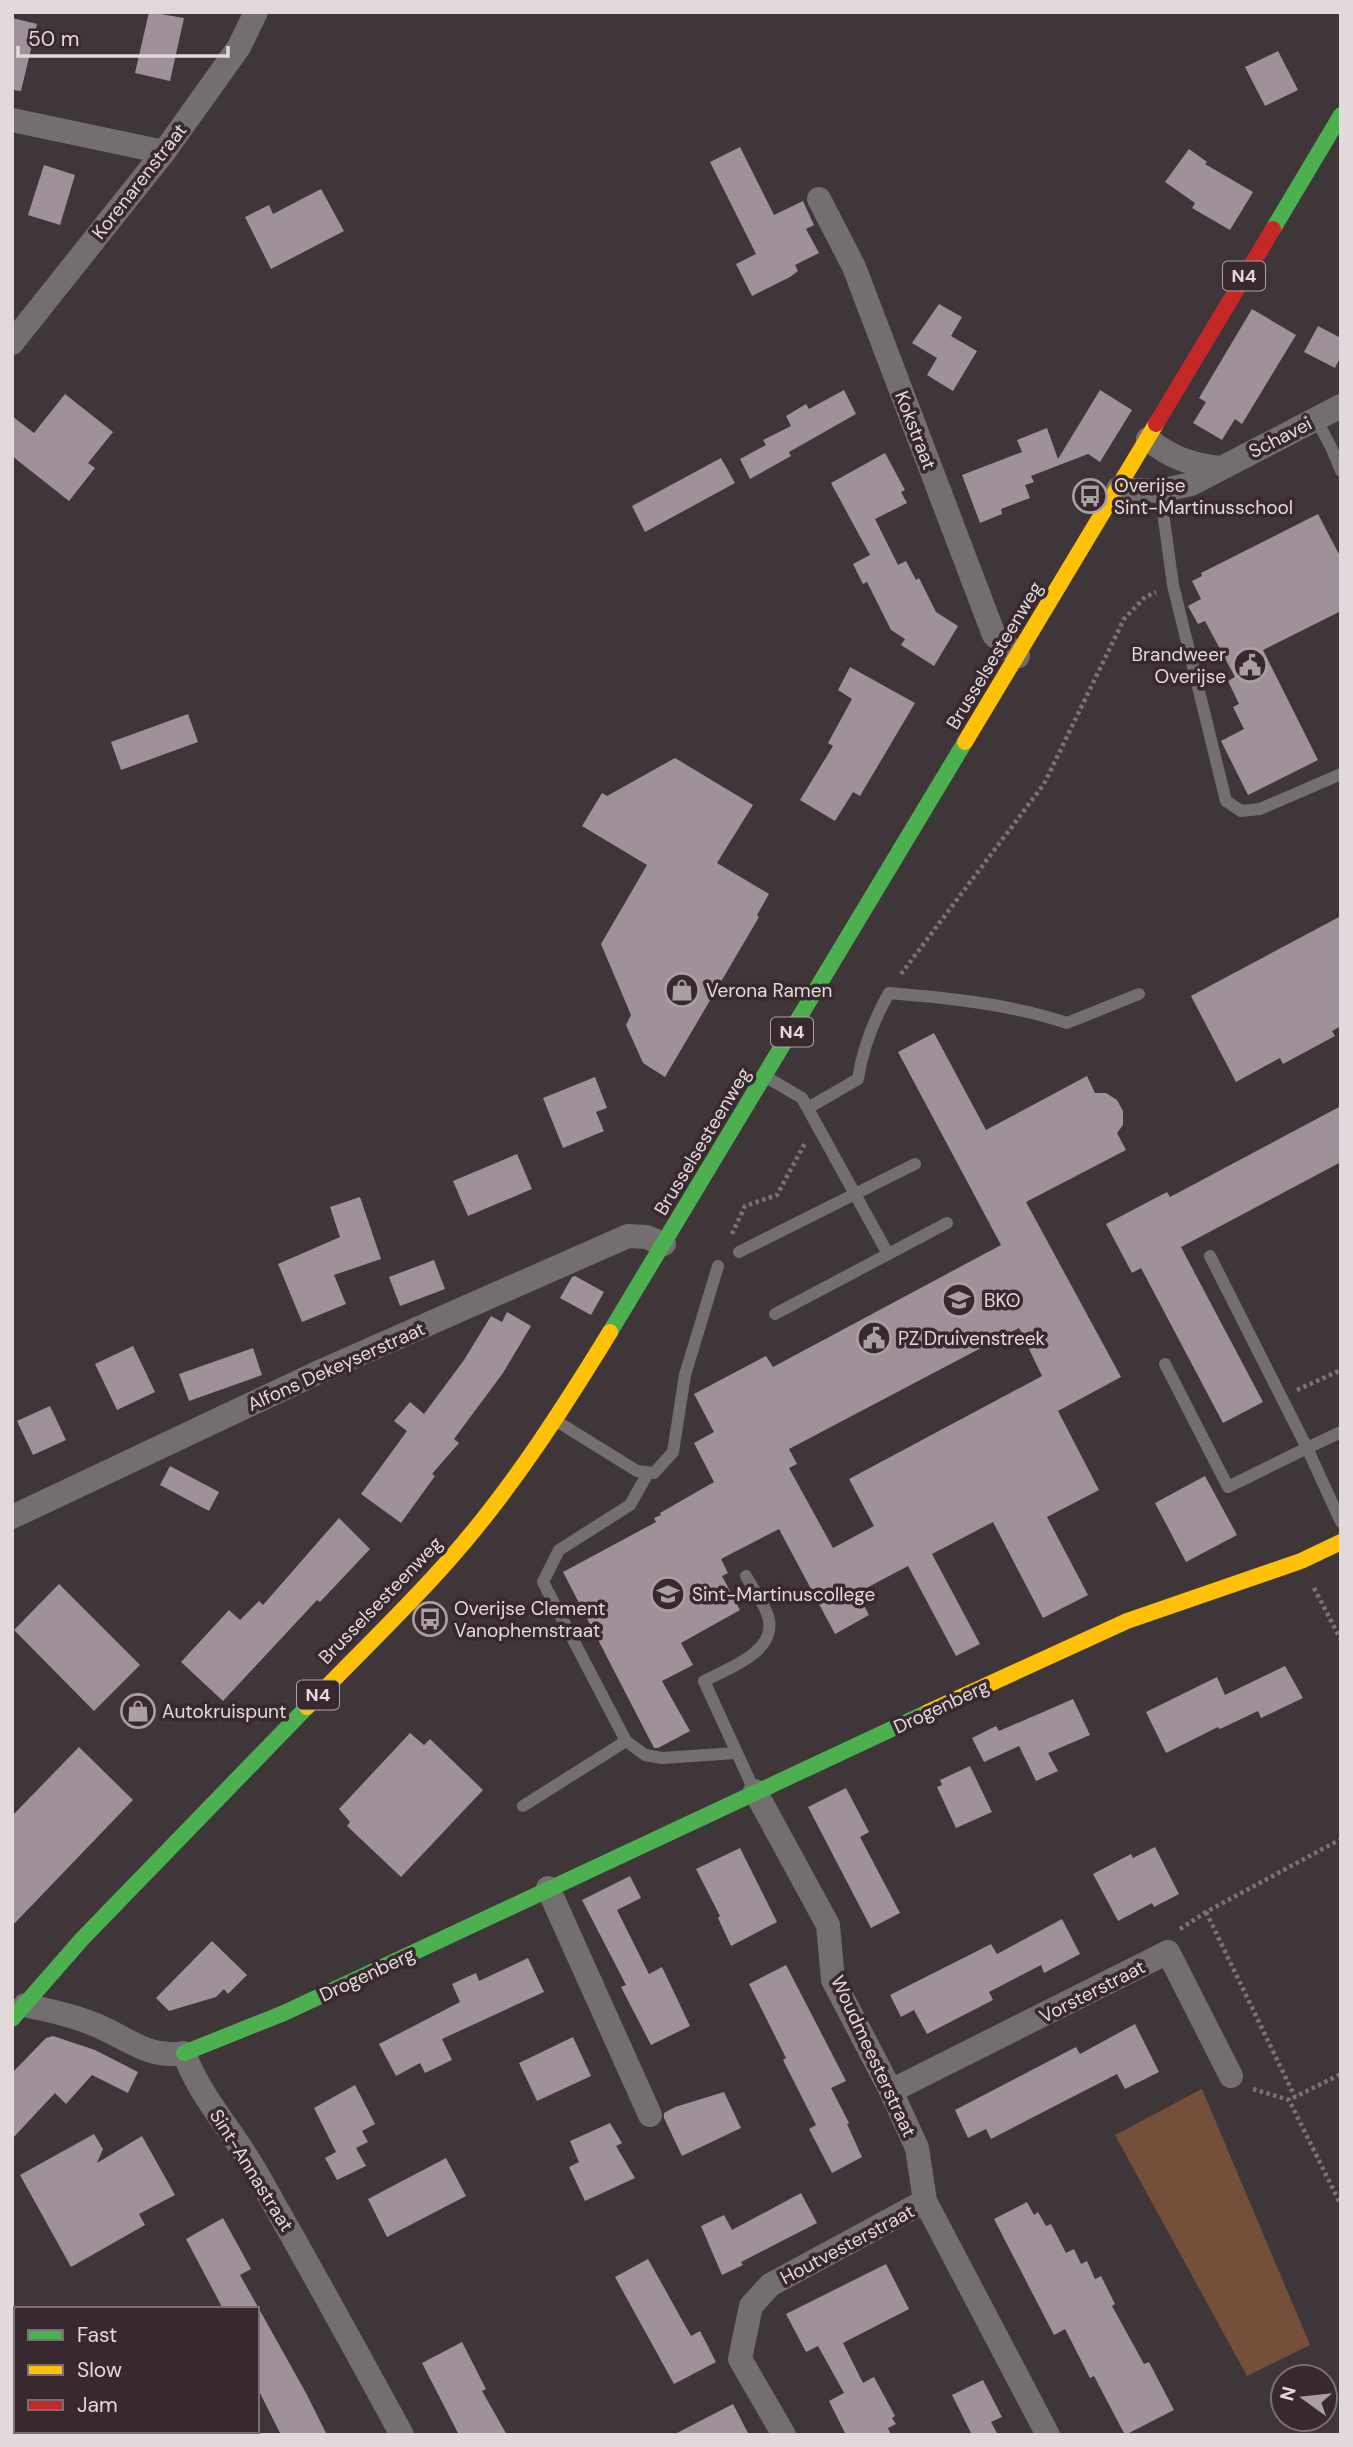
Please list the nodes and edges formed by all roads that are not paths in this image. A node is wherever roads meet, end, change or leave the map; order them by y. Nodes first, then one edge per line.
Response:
1 (256, 12) edge
2 (1341, 115) edge
3 (12, 120) edge
4 (164, 152) junction
5 (819, 199) dead end
6 (12, 343) edge
7 (1341, 406) edge
8 (1316, 419) junction
9 (1148, 439) junction
10 (1219, 468) junction
11 (1341, 471) edge
12 (1118, 489) junction
13 (1160, 491) junction
14 (1018, 656) junction
15 (1341, 774) edge
16 (1139, 994) dead end
17 (765, 1076) junction
18 (808, 1108) junction
19 (915, 1164) dead end
20 (855, 1194) junction
21 (947, 1223) dead end
22 (664, 1244) junction
23 (739, 1252) dead end
24 (888, 1254) junction
25 (1210, 1256) dead end
26 (718, 1266) road end
27 (775, 1314) dead end
28 (1165, 1364) dead end
29 (555, 1420) junction
30 (1341, 1432) edge
31 (1307, 1448) junction
32 (648, 1472) junction
33 (12, 1517) edge
34 (1341, 1522) edge
35 (1341, 1542) edge
36 (746, 1576) dead end
37 (626, 1741) junction
38 (736, 1753) junction
39 (755, 1791) junction
40 (523, 1806) dead end
41 (548, 1888) junction
42 (16, 2009) edge
43 (184, 2053) junction
44 (1231, 2076) road end
45 (891, 2091) junction
46 (650, 2115) dead end
47 (925, 2202) junction
48 (402, 2435) edge
49 (784, 2435) edge
50 (1048, 2435) edge

1 - 4 street, Korenarenstraat
2 - 9 main road, Brusselsesteenweg / N4
3 - 4 street
4 - 6 street, Korenarenstraat
5 - 14 street, Kokstraat
7 - 8 street, Schavei
8 - 10 street, Schavei
8 - 11 lane
9 - 10 street
9 - 12 main road, Brusselsesteenweg / N4
10 - 13 street, Schavei
12 - 13 street, Schavei
12 - 14 main road, Brusselsesteenweg / N4
13 - 15 lane
14 - 17 main road, Brusselsesteenweg / N4
16 - 18 lane
17 - 18 lane
17 - 22 main road, Brusselsesteenweg / N4
18 - 20 lane
19 - 20 lane
20 - 23 lane
20 - 24 lane
21 - 24 lane
22 - 29 main road, Brusselsesteenweg / N4
22 - 33 street, Alfons Dekeyserstraat
24 - 27 lane
25 - 31 lane
26 - 32 lane
28 - 31 lane
29 - 32 lane
29 - 42 main road, Brusselsesteenweg / N4
30 - 31 lane
31 - 34 lane
32 - 37 lane
35 - 39 main road, Drogenberg
36 - 38 lane
37 - 38 lane
37 - 40 lane
38 - 39 lane
39 - 41 main road, Drogenberg
39 - 45 street, Woudmeesterstraat
41 - 43 main road, Drogenberg
41 - 46 street
42 - 43 street
43 - 48 street, Sint-Annastraat
44 - 45 street, Vorsterstraat
45 - 47 street, Woudmeesterstraat
47 - 49 street, Houtvesterstraat
47 - 50 street, Woudmeesterstraat

